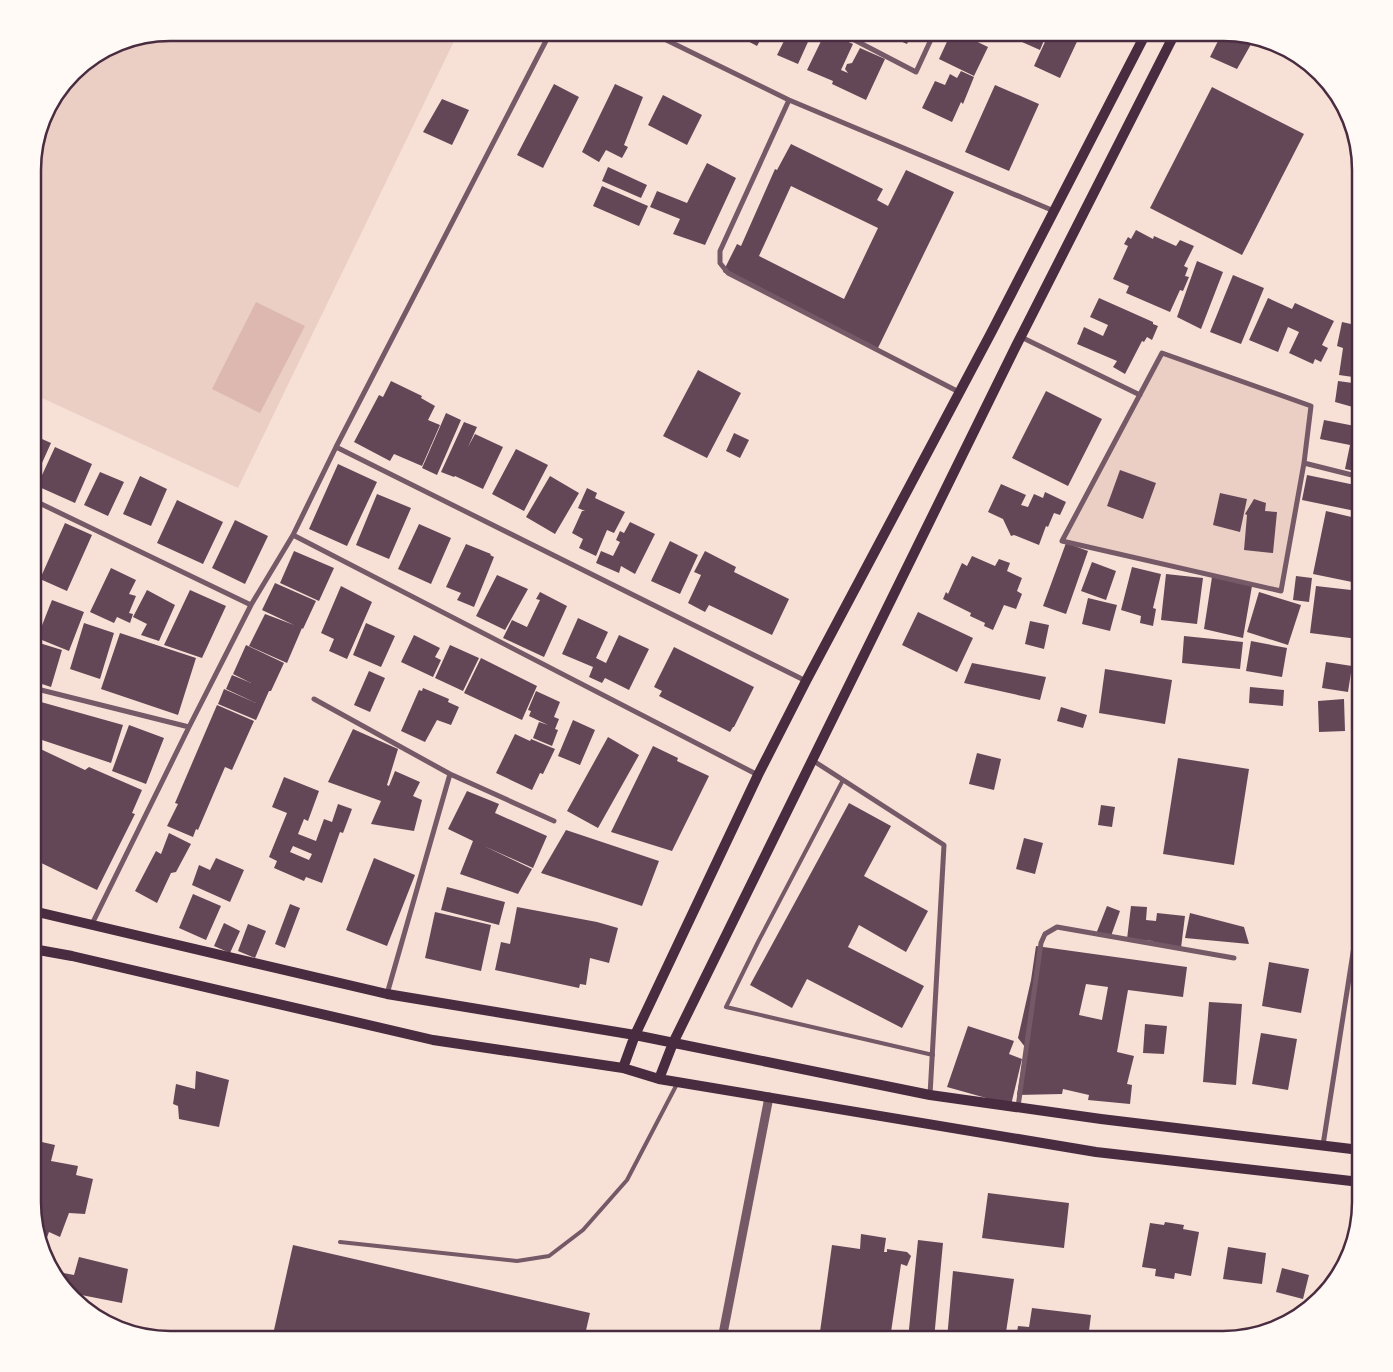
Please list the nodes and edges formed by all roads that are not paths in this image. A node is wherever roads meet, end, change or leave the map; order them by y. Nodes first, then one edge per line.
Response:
1 (545, 42) edge
2 (670, 42) edge
3 (858, 42) edge
4 (930, 42) edge
5 (1141, 42) edge
6 (1170, 42) edge
7 (789, 100) junction
8 (1054, 211) junction
9 (1021, 336) junction
10 (959, 392) junction
11 (1140, 395) junction
12 (336, 447) junction
13 (1304, 463) junction
14 (1352, 475) edge
15 (42, 504) edge
16 (293, 534) junction
17 (251, 605) junction
18 (806, 681) junction
19 (41, 690) edge
20 (314, 699) dead end
21 (189, 727) junction
22 (812, 760) junction
23 (450, 774) junction
24 (758, 775) junction
25 (842, 780) junction
26 (554, 821) dead end
27 (41, 913) edge
28 (92, 924) junction
29 (41, 950) edge
30 (1234, 958) dead end
31 (1352, 959) edge
32 (387, 994) junction
33 (635, 1035) junction
34 (673, 1043) junction
35 (933, 1056) junction
36 (623, 1068) junction
37 (659, 1079) junction
38 (678, 1082) junction
39 (930, 1095) junction
40 (769, 1097) junction
41 (1018, 1108) junction
42 (1323, 1146) junction
43 (1352, 1149) edge
44 (1352, 1181) edge
45 (340, 1242) dead end
46 (724, 1331) edge

1 - 12 street
2 - 7 street
3 - 4 street
5 - 8 main road
6 - 9 main road
7 - 8 street
7 - 10 street
8 - 10 main road
9 - 11 street
9 - 22 main road
10 - 18 main road
11 - 13 street
11 - 13 street
12 - 16 street
12 - 18 street
13 - 14 street
15 - 17 street
16 - 17 street
16 - 24 street
17 - 21 street
18 - 24 main road
19 - 21 street
20 - 23 street
21 - 28 street
22 - 25 street
22 - 34 main road
23 - 26 street
23 - 32 street
24 - 33 main road
25 - 35 street
25 - 35 lane
27 - 28 main road
28 - 32 main road
29 - 36 main road
30 - 41 street
31 - 42 street
32 - 33 main road
33 - 34 main road
33 - 36 main road
34 - 37 main road
34 - 39 main road
35 - 39 street
36 - 37 main road
37 - 38 main road
38 - 40 main road
38 - 45 lane
39 - 41 main road
40 - 44 main road
40 - 46 street
41 - 42 main road
42 - 43 main road

